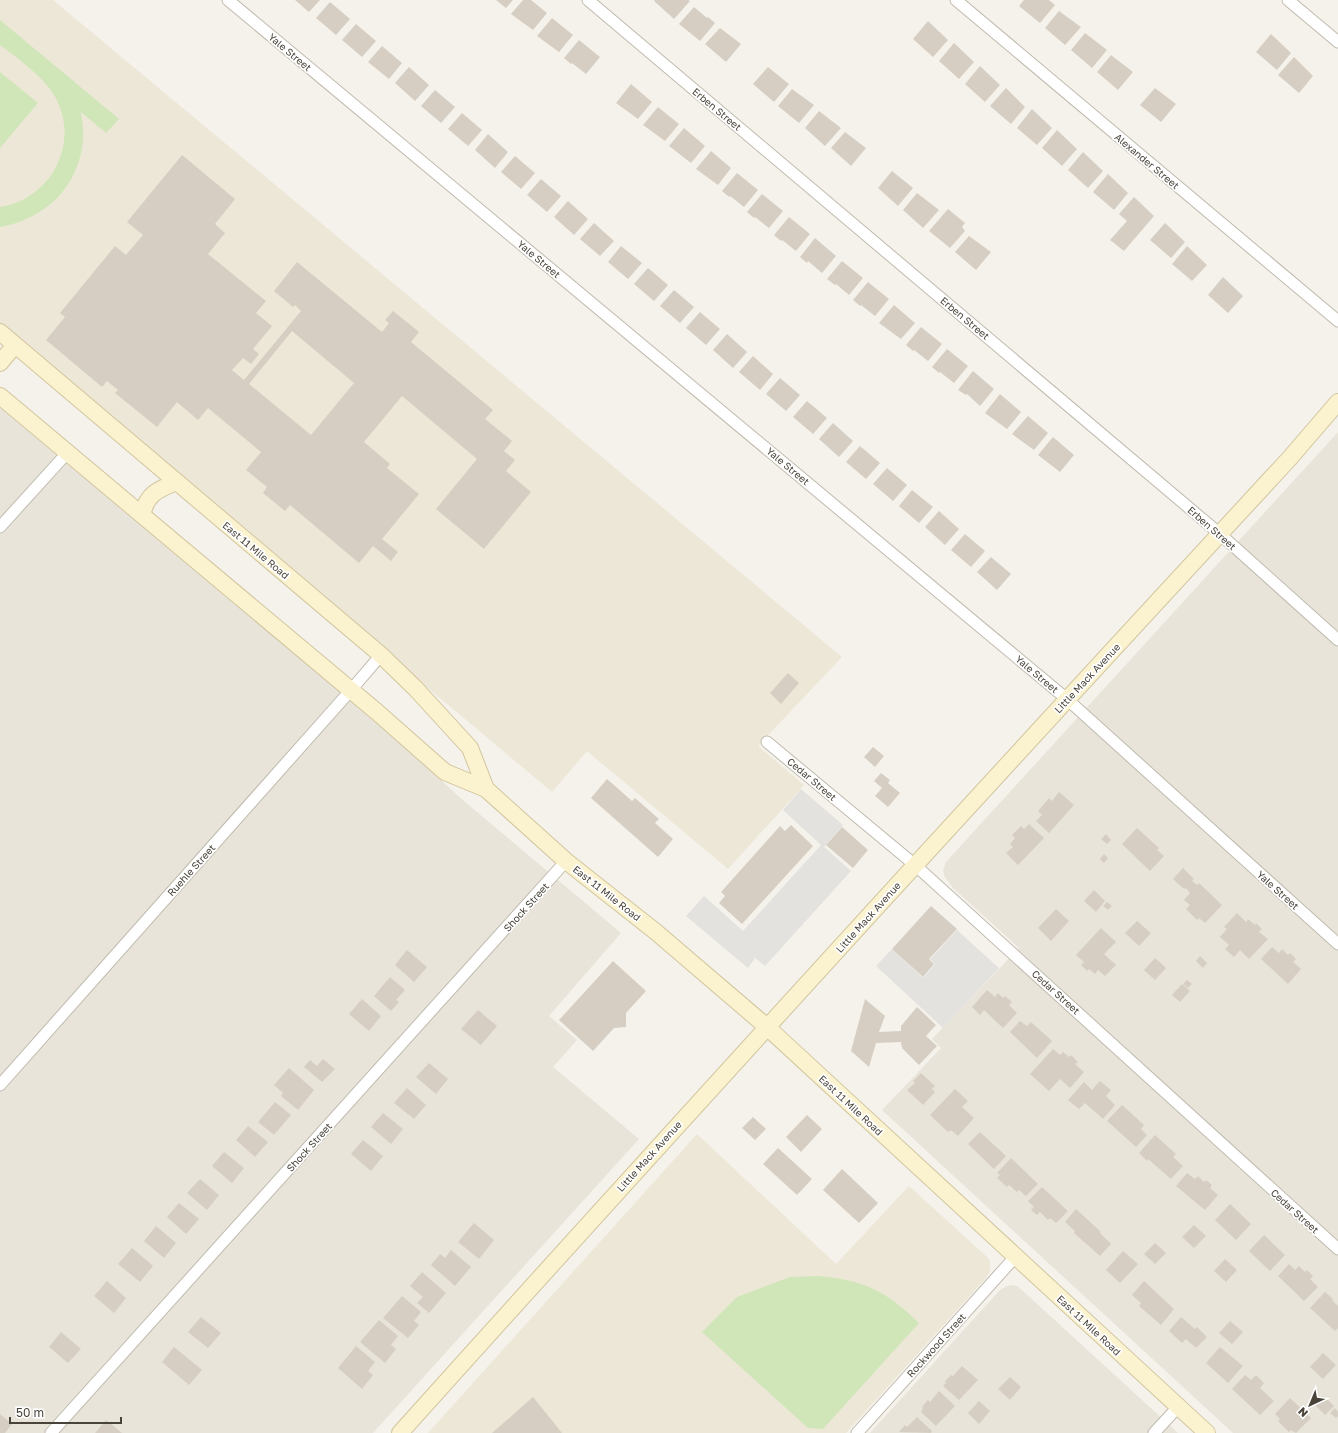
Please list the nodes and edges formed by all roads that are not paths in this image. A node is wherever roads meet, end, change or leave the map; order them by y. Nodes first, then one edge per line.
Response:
1 (228, 0) edge
2 (588, 0) edge
3 (956, 0) edge
4 (1288, 0) edge
5 (1338, 42) edge
6 (1338, 321) edge
7 (0, 332) edge
8 (15, 345) junction
9 (0, 363) edge
10 (0, 396) edge
11 (1338, 402) edge
12 (68, 452) junction
13 (176, 482) junction
14 (142, 515) junction
15 (0, 528) edge
16 (1220, 534) junction
17 (1338, 640) edge
18 (381, 655) junction
19 (351, 690) junction
20 (1068, 700) junction
21 (767, 742) dead end
22 (486, 789) junction
23 (566, 861) junction
24 (915, 865) junction
25 (1338, 944) edge
26 (767, 1027) junction
27 (0, 1085) edge
28 (1338, 1250) edge
29 (1015, 1257) junction
30 (1178, 1407) junction
31 (51, 1433) edge
32 (400, 1433) edge
33 (857, 1433) edge
34 (1154, 1433) edge
35 (1207, 1433) edge

1 - 20 street, Yale Street
2 - 16 street, Erben Street
3 - 6 street, Alexander Street
4 - 5 street
7 - 8 main road, East 11 Mile Road
8 - 9 main road
8 - 13 main road, East 11 Mile Road
10 - 12 main road, East 11 Mile Road
11 - 16 main road, Little Mack Avenue
12 - 14 main road, East 11 Mile Road
12 - 15 street
13 - 14 main road
13 - 18 main road, East 11 Mile Road
14 - 19 main road, East 11 Mile Road
16 - 17 street, Erben Street
16 - 20 main road, Little Mack Avenue
18 - 19 street, Ruehle Street
18 - 22 main road, East 11 Mile Road
19 - 22 main road, East 11 Mile Road
19 - 27 street, Ruehle Street
20 - 24 main road, Little Mack Avenue
20 - 25 street, Yale Street
21 - 24 street, Cedar Street
22 - 23 main road, East 11 Mile Road
23 - 26 main road, East 11 Mile Road
23 - 31 street, Shock Street
24 - 26 main road, Little Mack Avenue
24 - 28 street, Cedar Street
26 - 29 main road, East 11 Mile Road
26 - 32 main road, Little Mack Avenue
29 - 30 main road, East 11 Mile Road
29 - 33 street, Rockwood Street
30 - 34 street
30 - 35 main road, East 11 Mile Road

